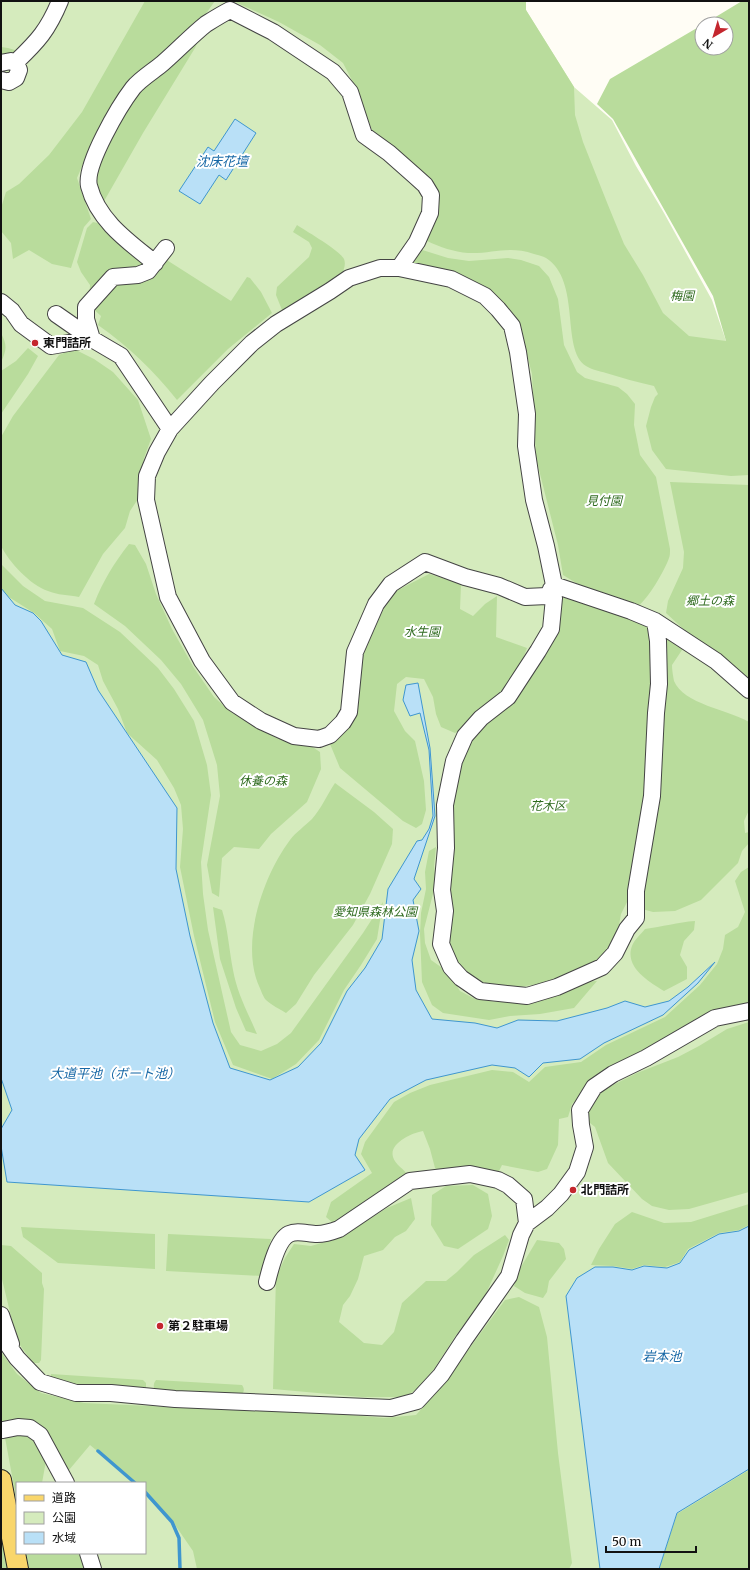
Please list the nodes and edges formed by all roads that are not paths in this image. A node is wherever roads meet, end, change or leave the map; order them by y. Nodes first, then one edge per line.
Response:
1 (60, 1) edge
2 (8, 62) edge
3 (1, 80) edge
4 (166, 248) dead end
5 (155, 263) junction
6 (399, 268) junction
7 (1, 302) edge
8 (56, 314) dead end
9 (92, 339) junction
10 (170, 429) junction
11 (553, 587) junction
12 (655, 621) junction
13 (749, 690) edge
14 (749, 1011) edge
15 (527, 1223) junction
16 (267, 1282) dead end
17 (1, 1315) edge
18 (1, 1335) edge
19 (17, 1358) junction
20 (4, 1430) dead end
21 (1, 1480) edge
22 (65, 1482) edge
23 (88, 1554) edge
24 (18, 1569) edge
25 (93, 1569) edge

1 - 2 lane
2 - 3 lane
4 - 5 lane
5 - 6 lane
5 - 9 lane
6 - 10 lane
6 - 11 lane
7 - 9 lane
8 - 9 lane
9 - 10 lane
10 - 11 lane
11 - 12 lane
11 - 12 lane
12 - 13 lane
14 - 15 lane
15 - 16 lane
15 - 19 lane
17 - 19 lane
18 - 19 lane
20 - 22 lane
21 - 24 main road
23 - 25 lane

